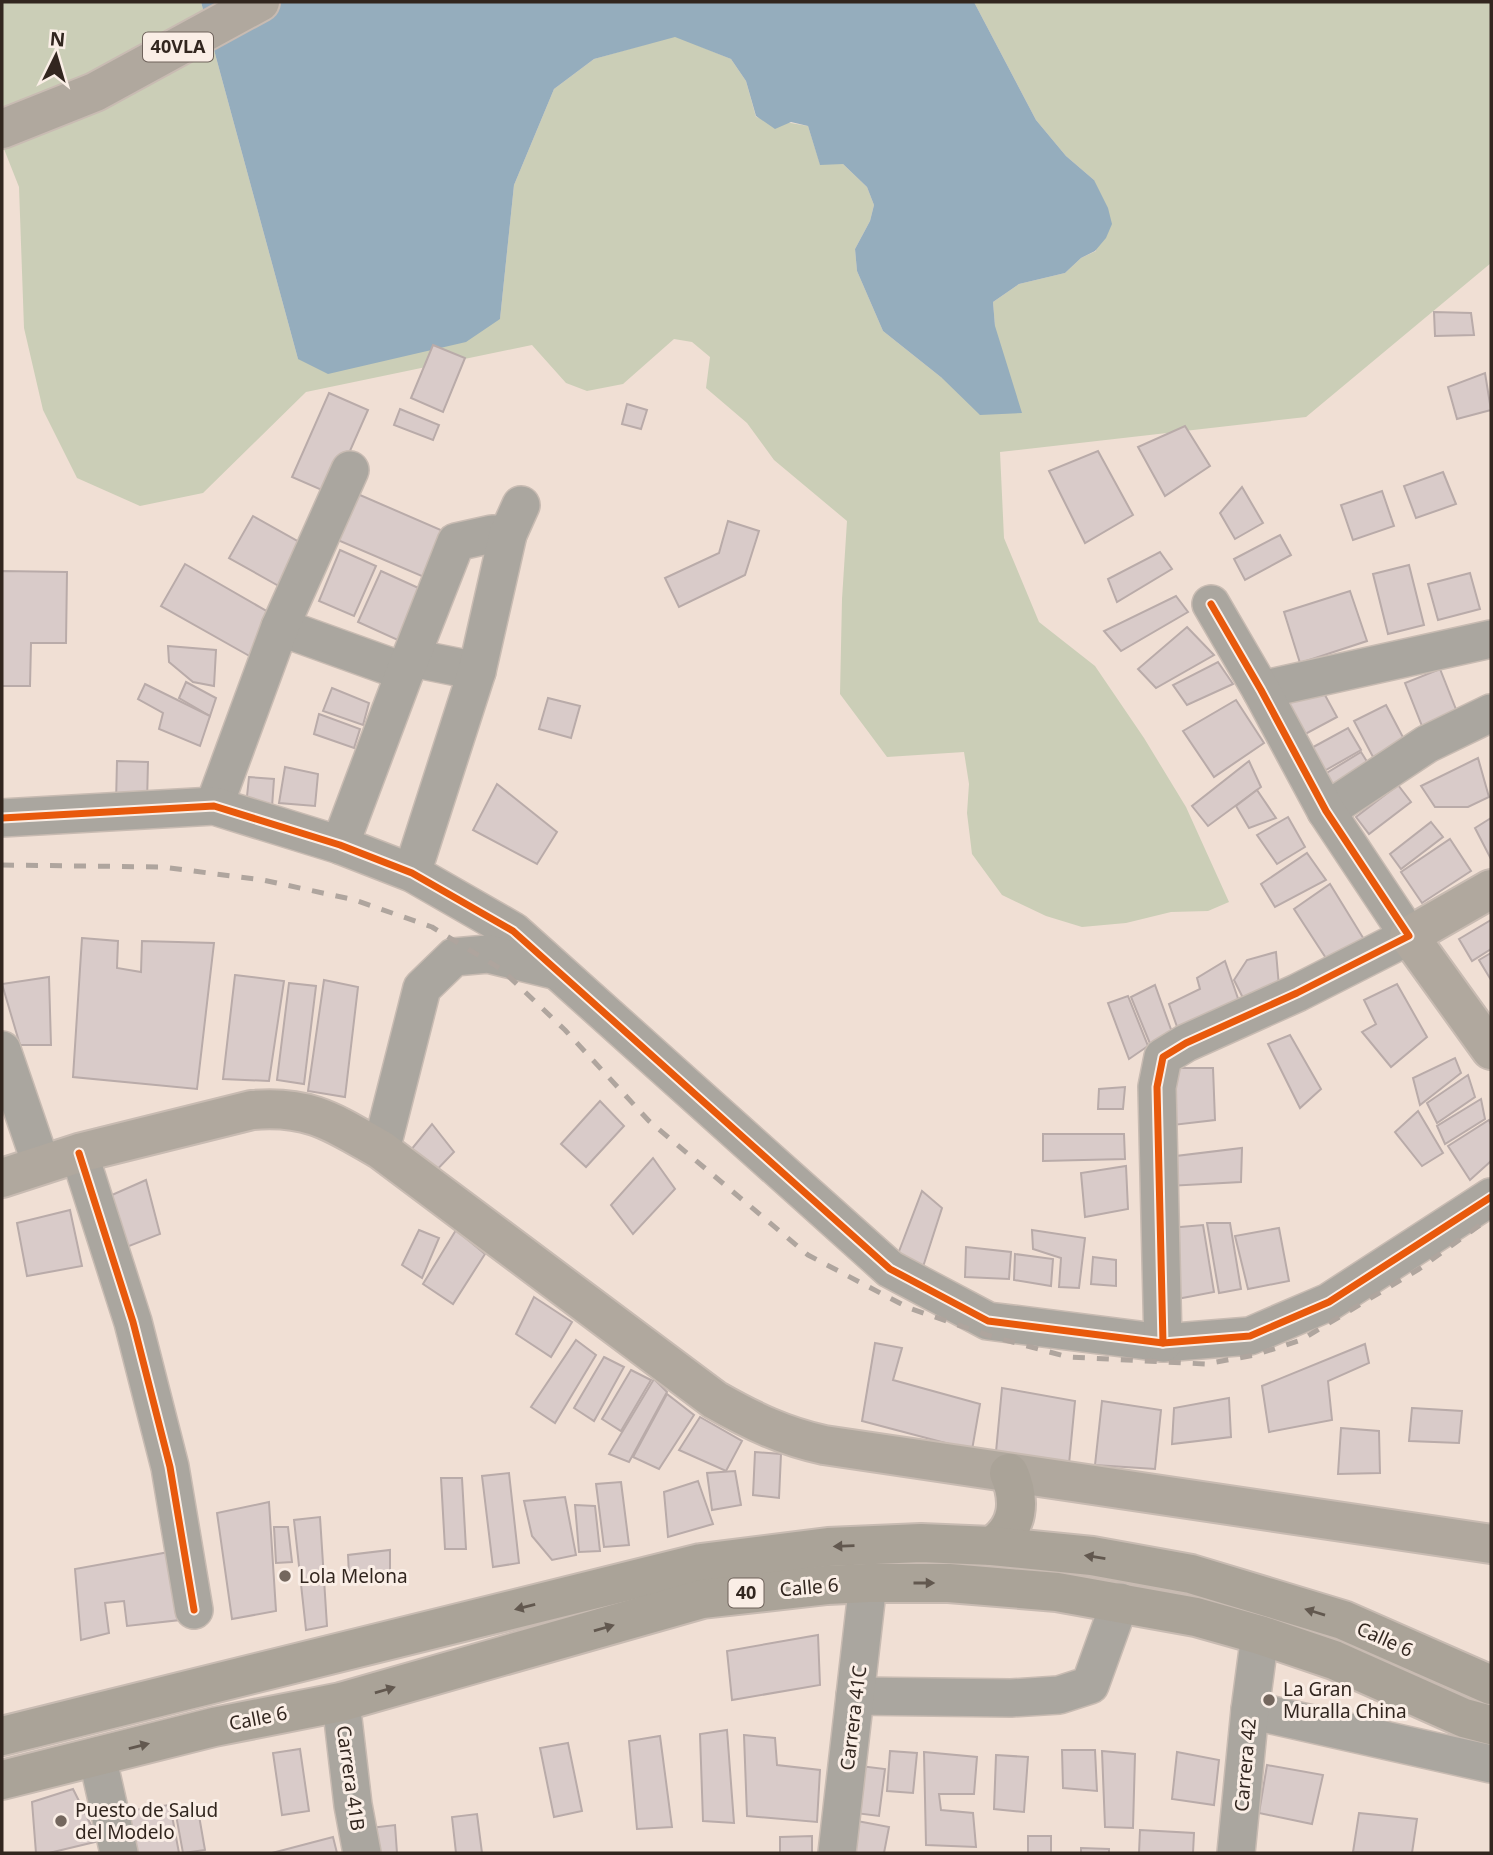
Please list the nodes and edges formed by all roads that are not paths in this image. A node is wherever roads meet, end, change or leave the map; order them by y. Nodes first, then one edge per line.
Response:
1 (260, 2) edge
2 (2, 129) edge
3 (350, 470) dead end
4 (1211, 604) dead end
5 (280, 627) junction
6 (1491, 639) edge
7 (408, 665) junction
8 (477, 671) junction
9 (1261, 690) junction
10 (1491, 713) edge
11 (214, 806) junction
12 (1326, 811) junction
13 (2, 818) edge
14 (340, 845) junction
15 (412, 873) junction
16 (1491, 889) edge
17 (1409, 936) junction
18 (558, 971) junction
19 (2, 1050) edge
20 (1491, 1050) edge
21 (381, 1150) junction
22 (79, 1153) junction
23 (41, 1164) junction
24 (2, 1178) edge
25 (1491, 1197) edge
26 (1163, 1343) junction
27 (1010, 1473) junction
28 (1491, 1544) edge
29 (992, 1546) junction
30 (868, 1583) junction
31 (1120, 1602) junction
32 (194, 1610) dead end
33 (1260, 1635) junction
34 (1491, 1685) edge
35 (855, 1696) junction
36 (341, 1702) junction
37 (1250, 1710) junction
38 (1491, 1726) edge
39 (2, 1736) edge
40 (97, 1756) junction
41 (1491, 1764) edge
42 (2, 1780) edge
43 (120, 1853) edge
44 (362, 1853) edge
45 (837, 1853) edge
46 (1236, 1853) edge

1 - 2 main road, 40VLA
3 - 5 street
4 - 9 street
5 - 7 street
5 - 11 street
6 - 9 street
7 - 8 street
7 - 8 street
7 - 14 street
8 - 15 street
9 - 12 street
10 - 12 street
11 - 13 street
11 - 14 street
12 - 17 street
14 - 15 street
15 - 18 street
16 - 17 main road
17 - 20 main road
17 - 26 street
18 - 21 street
18 - 26 street
19 - 23 street
21 - 22 main road
21 - 27 main road
22 - 23 main road
22 - 32 street
23 - 24 main road
25 - 26 street
27 - 28 main road
27 - 29 highway
34 -> 29 highway, Calle 6 / 40
29 -> 39 highway, Calle 6 / 40
30 -> 31 highway, Calle 6 / 40
30 - 35 street, Carrera 41C
36 -> 30 highway, Calle 6 / 40
31 - 33 highway, Calle 6 / 40
31 - 35 street
33 - 37 street, Carrera 42
33 - 38 highway, Calle 6 / 40
35 - 45 street, Carrera 41C
40 -> 36 highway, Calle 6 / 40
36 - 44 street, Carrera 41B
37 - 41 street
37 - 46 street, Carrera 42
40 - 42 highway, Calle 6 / 40
40 - 43 street

